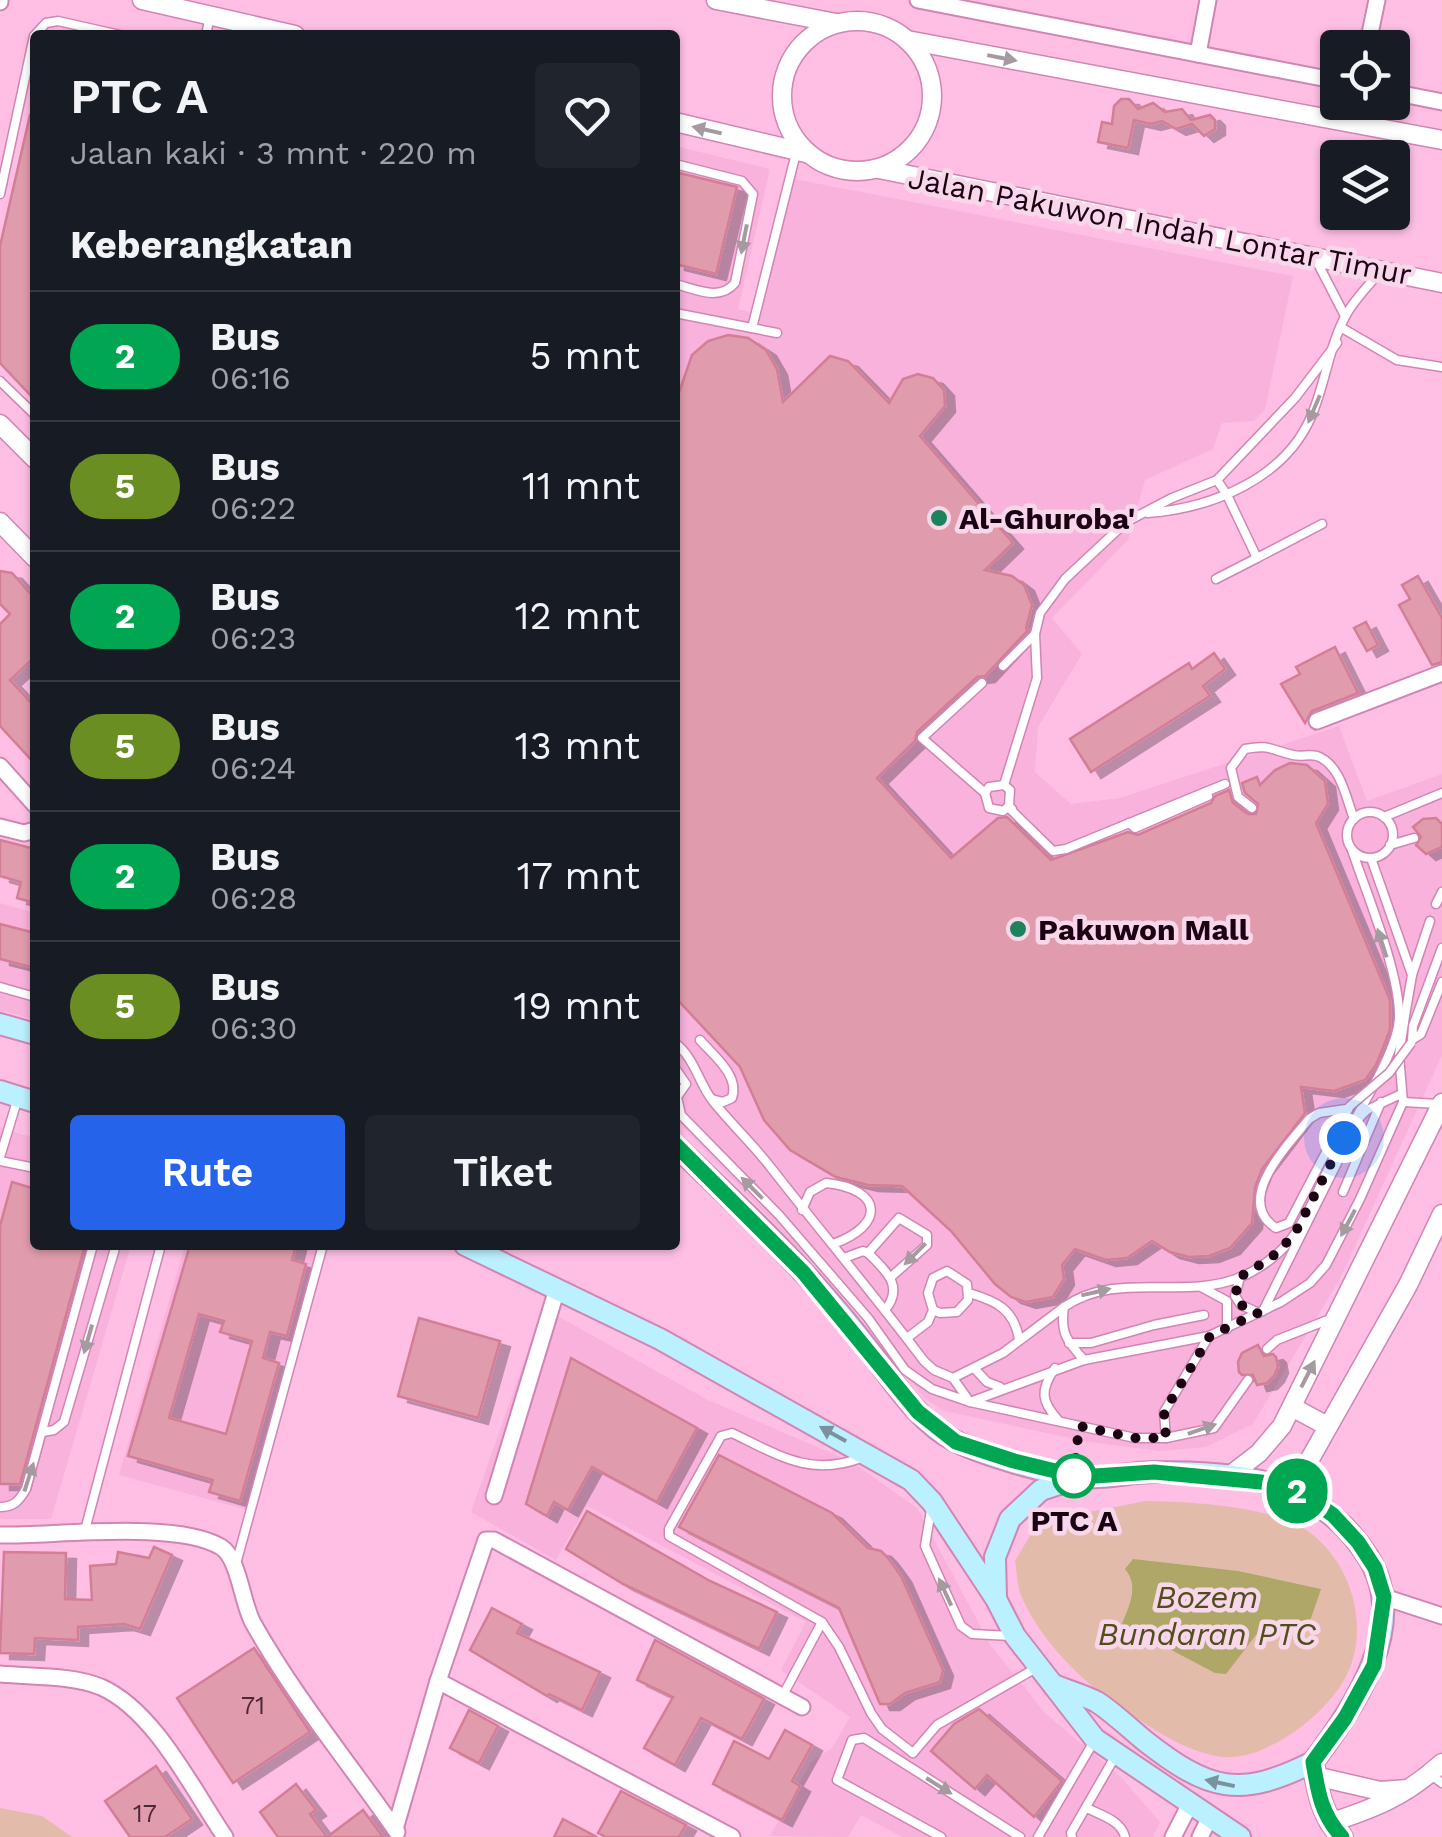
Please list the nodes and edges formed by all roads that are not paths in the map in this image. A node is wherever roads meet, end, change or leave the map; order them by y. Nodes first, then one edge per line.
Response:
1 (142, 0) edge
2 (716, 0) edge
3 (918, 0) edge
4 (1208, 0) edge
5 (1376, 0) edge
6 (979, 6) edge
7 (210, 16) junction
8 (836, 24) junction
9 (232, 27) edge
10 (39, 30) edge
11 (98, 30) edge
12 (207, 30) edge
13 (1370, 30) edge
14 (906, 40) junction
15 (30, 54) edge
16 (1198, 54) junction
17 (1320, 78) edge
18 (1410, 96) edge
19 (1442, 102) edge
20 (680, 123) edge
21 (1442, 140) edge
22 (802, 152) junction
23 (680, 165) edge
24 (878, 168) junction
25 (0, 191) edge
26 (1314, 258) junction
27 (1380, 272) junction
28 (1442, 282) edge
29 (680, 285) edge
30 (680, 314) edge
31 (1345, 316) junction
32 (752, 328) junction
33 (1342, 328) junction
34 (777, 333) dead end
35 (1337, 344) junction
36 (1442, 367) edge
37 (0, 381) edge
38 (30, 410) edge
39 (0, 424) edge
40 (30, 455) edge
41 (1216, 480) junction
42 (1228, 494) junction
43 (1143, 514) junction
44 (1322, 524) dead end
45 (1, 525) edge
46 (30, 553) edge
47 (1257, 558) junction
48 (1216, 580) dead end
49 (1035, 634) junction
50 (1003, 666) dead end
51 (1442, 673) edge
52 (982, 684) dead end
53 (1317, 721) dead end
54 (0, 766) edge
55 (1225, 784) dead end
56 (1004, 785) junction
57 (985, 793) junction
58 (1442, 793) edge
59 (30, 799) edge
60 (1009, 806) junction
61 (1252, 808) dead end
62 (1384, 816) junction
63 (1354, 818) junction
64 (0, 827) edge
65 (30, 831) edge
66 (1414, 838) dead end
67 (1390, 845) junction
68 (1352, 850) junction
69 (1371, 858) junction
70 (1442, 892) edge
71 (1436, 904) dead end
72 (1430, 921) dead end
73 (1442, 948) edge
74 (1412, 975) junction
75 (1442, 982) edge
76 (0, 987) edge
77 (30, 996) edge
78 (0, 1024) edge
79 (30, 1033) edge
80 (700, 1040) dead end
81 (1411, 1041) junction
82 (680, 1048) edge
83 (692, 1060) junction
84 (680, 1068) edge
85 (680, 1076) edge
86 (686, 1084) junction
87 (703, 1086) junction
88 (680, 1092) edge
89 (11, 1097) edge
90 (1402, 1098) junction
91 (712, 1100) junction
92 (1381, 1102) junction
93 (1442, 1104) edge
94 (1348, 1108) junction
95 (680, 1115) edge
96 (680, 1149) edge
97 (0, 1159) edge
98 (30, 1167) edge
99 (1343, 1192) dead end
100 (802, 1210) junction
101 (1442, 1214) edge
102 (833, 1244) junction
103 (92, 1250) edge
104 (115, 1250) edge
105 (160, 1250) edge
106 (322, 1250) edge
107 (476, 1250) edge
108 (868, 1253) junction
109 (844, 1258) junction
110 (891, 1276) junction
111 (1240, 1277) junction
112 (1201, 1287) junction
113 (557, 1289) junction
114 (969, 1292) junction
115 (1064, 1307) junction
116 (885, 1310) junction
117 (933, 1310) junction
118 (1261, 1312) junction
119 (1204, 1314) dead end
120 (1338, 1316) junction
121 (1228, 1329) junction
122 (1210, 1336) junction
123 (907, 1338) junction
124 (1019, 1339) junction
125 (1069, 1343) junction
126 (1267, 1349) dead end
127 (1084, 1360) junction
128 (1054, 1368) junction
129 (975, 1369) junction
130 (953, 1378) junction
131 (1248, 1380) dead end
132 (1005, 1388) junction
133 (970, 1402) junction
134 (1292, 1407) junction
135 (1058, 1421) junction
136 (1327, 1426) junction
137 (42, 1432) junction
138 (1166, 1438) junction
139 (870, 1454) junction
140 (1080, 1477) junction
141 (1228, 1477) junction
142 (1294, 1488) junction
143 (494, 1496) dead end
144 (932, 1502) junction
145 (0, 1506) edge
146 (84, 1534) junction
147 (0, 1535) edge
148 (235, 1567) junction
149 (1384, 1597) junction
150 (996, 1599) junction
151 (1442, 1616) edge
152 (822, 1622) junction
153 (1015, 1636) junction
154 (1039, 1667) junction
155 (0, 1674) edge
156 (438, 1681) junction
157 (1052, 1684) junction
158 (784, 1695) junction
159 (802, 1706) dead end
160 (1096, 1739) junction
161 (914, 1753) junction
162 (1116, 1756) junction
163 (905, 1766) junction
164 (1314, 1769) junction
165 (1438, 1773) edge
166 (1413, 1788) junction
167 (1190, 1804) junction
168 (1086, 1808) junction
169 (1210, 1817) junction
170 (1335, 1830) edge
171 (398, 1833) edge
172 (225, 1837) edge
173 (732, 1837) edge
174 (941, 1837) edge
175 (1020, 1837) edge
176 (1038, 1837) edge
177 (1072, 1837) edge
178 (1125, 1837) edge
179 (1174, 1837) edge
180 (1200, 1837) edge
181 (1240, 1837) edge

1 - 7 street
2 - 8 street
3 - 6 street
4 - 16 street
5 - 13 street
6 - 16 street
7 - 9 street
7 - 12 lane
8 - 14 street
8 - 22 street
10 - 11 lane
14 -> 21 street
14 - 24 street
15 - 25 lane
16 - 17 street
18 - 19 street
22 -> 20 street
22 - 24 street
22 - 32 lane
23 -> 29 lane
24 - 26 street, Jalan Pakuwon Indah Lontar Timur
26 - 27 street, Jalan Pakuwon Indah Lontar Timur
26 - 31 lane
27 - 28 street, Jalan Pakuwon Indah Lontar Timur
27 - 31 lane
30 - 32 lane
31 - 33 lane
32 - 34 lane
33 - 35 lane
33 - 36 lane
35 - 41 lane
35 -> 42 lane
37 - 38 lane
39 - 40 street
41 - 42 lane
41 - 43 lane
42 - 43 lane
42 - 47 lane
43 - 49 lane
44 - 47 lane
45 - 46 street
47 - 48 lane
49 - 50 lane
49 - 56 lane
51 - 53 street
52 - 57 lane
54 - 59 street
55 - 60 lane
56 - 57 lane
56 - 60 lane
57 - 60 lane
58 - 62 lane
61 - 63 lane
62 - 63 lane
62 - 67 lane
63 - 68 lane
64 - 65 street
66 - 67 lane
67 - 69 lane
68 - 69 lane
111 -> 68 lane
69 - 74 lane
70 - 71 lane
72 - 74 lane
73 - 81 lane
74 - 90 lane
75 - 81 lane
76 - 77 lane
78 - 79 main road
80 - 91 lane
81 - 94 lane, bridge
82 - 83 lane
83 - 84 lane
83 - 87 lane
85 - 86 lane
86 - 87 lane
88 -> 86 lane
87 - 91 lane
89 - 97 lane
90 - 92 lane
90 - 93 lane
90 -> 118 lane
91 - 100 lane
92 - 99 lane
92 - 118 lane
93 - 120 street
94 - 94 lane
133 -> 95 lane
96 - 140 main road
97 - 98 lane
100 - 102 lane
100 - 102 lane
101 - 136 street
102 - 109 lane
103 - 137 lane
104 -> 137 lane
105 - 146 lane
106 - 148 lane
107 - 113 main road
108 - 109 lane
108 - 110 lane
108 -> 110 lane
109 - 116 lane
110 - 116 lane
111 - 112 lane
111 - 118 lane
115 -> 112 lane
112 - 121 lane
139 -> 113 main road
113 - 143 street
114 - 117 lane
114 - 117 lane
114 - 124 lane
115 - 124 lane
115 - 125 lane
116 - 123 lane
117 - 123 lane
118 - 121 lane
119 - 125 lane
120 - 126 lane
134 -> 120 street
121 - 122 lane
122 - 127 lane
122 - 138 lane
123 - 130 lane
124 - 129 lane
125 - 127 lane
127 - 128 lane
128 - 132 lane
128 - 135 lane
129 - 130 lane
129 - 132 lane
130 - 133 lane
138 -> 131 lane
132 - 133 lane
133 - 135 lane
134 - 136 street
134 - 141 street
135 - 138 lane
136 - 142 street
145 -> 137 lane
139 - 144 main road
139 - 152 lane
140 - 141 main road
140 - 150 main road
141 - 142 main road
142 - 149 main road
144 - 150 main road
153 -> 144 lane
146 - 147 street
146 - 148 street
148 - 171 street
149 - 151 street
149 - 164 main road
150 - 153 main road
152 - 158 lane
152 - 161 lane
153 - 154 main road
154 - 157 main road
154 - 161 lane
155 - 172 street
156 - 158 street
156 - 171 street
156 - 173 street
157 - 160 main road
164 -> 157 main road
158 - 159 street
160 - 162 main road
160 - 176 lane
161 - 163 lane
162 - 167 main road
162 - 168 lane
163 - 174 lane
163 -> 175 lane
164 - 166 street
164 - 170 main road
165 - 166 street
166 - 170 street
167 - 169 main road
167 - 179 street
168 - 177 lane
168 - 178 lane
169 - 180 street
169 - 181 main road

